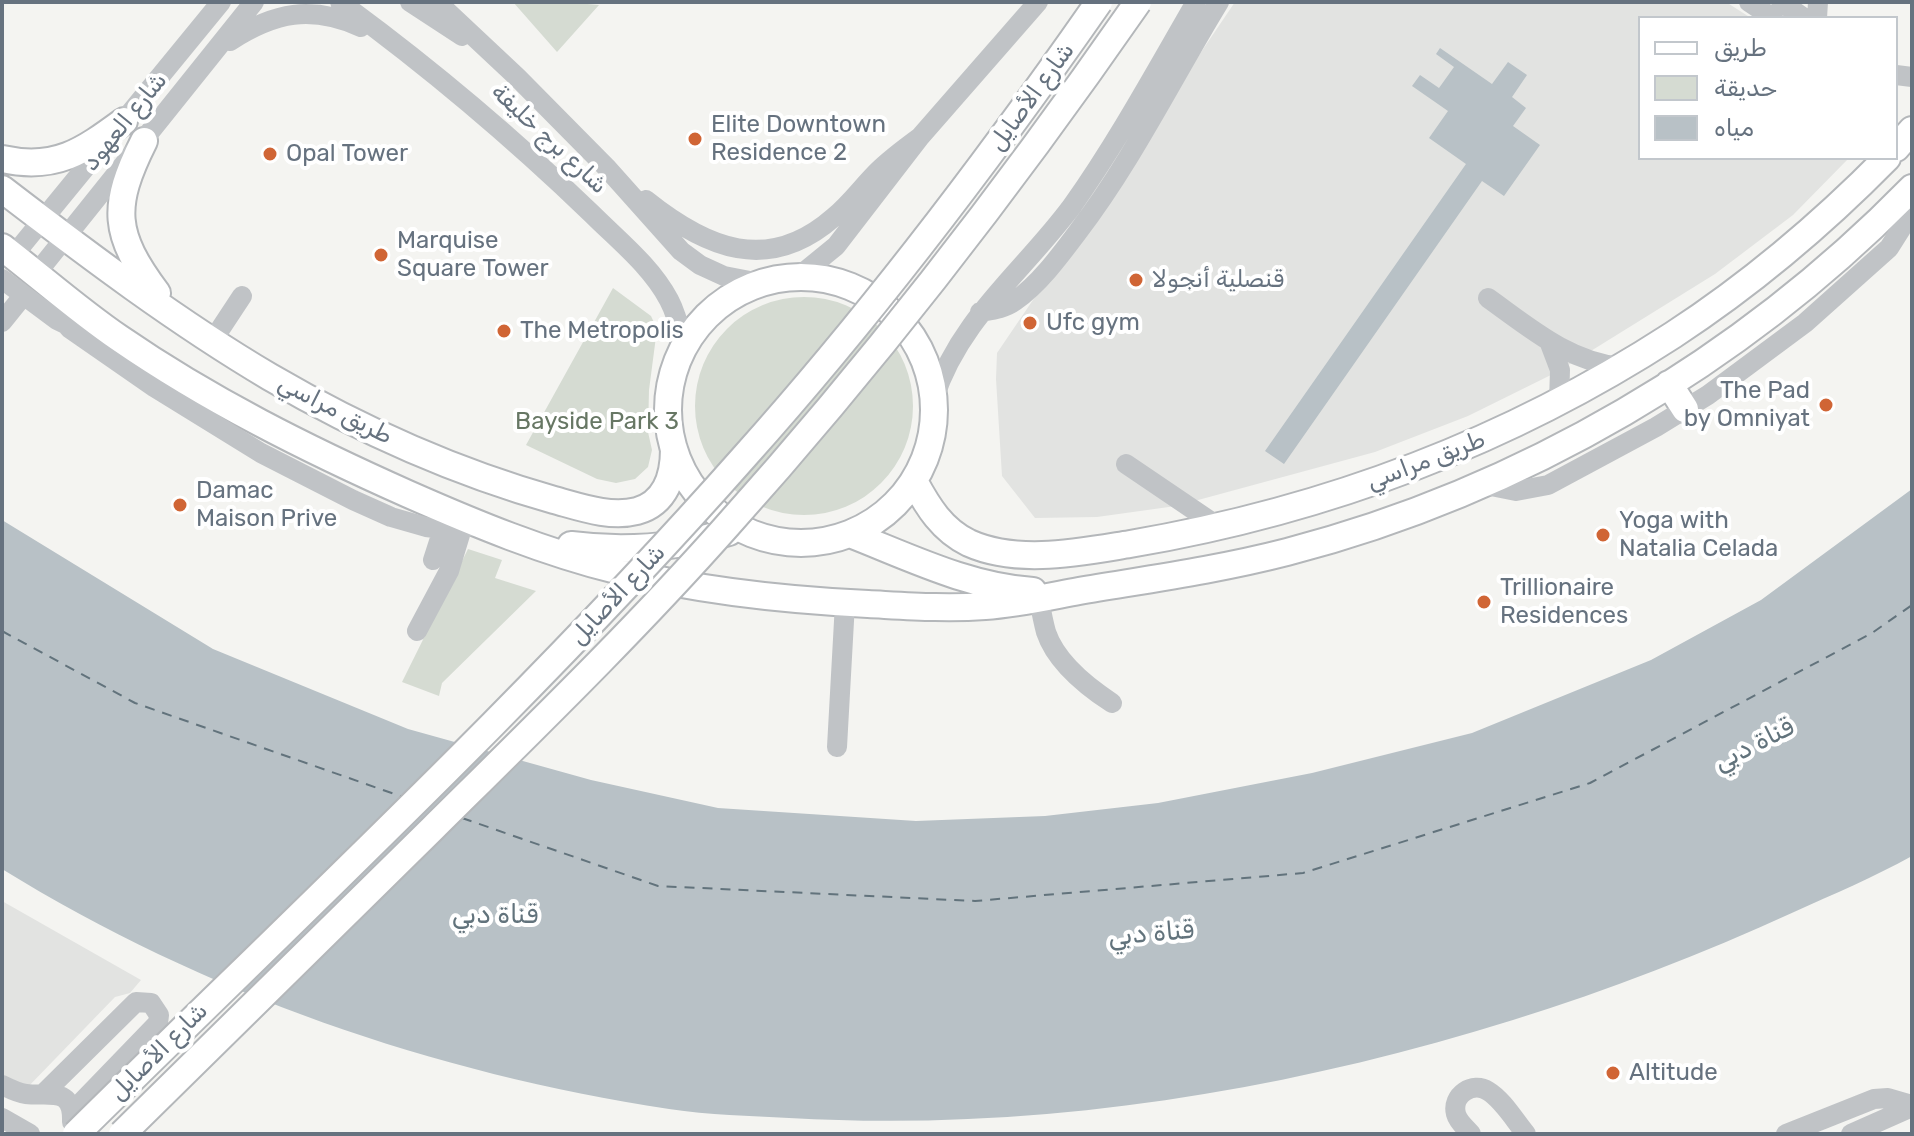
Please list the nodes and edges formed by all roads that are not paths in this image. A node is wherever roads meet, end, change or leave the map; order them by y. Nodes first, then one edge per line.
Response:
1 (212, 2) edge
2 (221, 2) edge
3 (254, 2) edge
4 (340, 2) edge
5 (410, 2) edge
6 (1038, 2) edge
7 (1099, 2) edge
8 (1138, 2) edge
9 (1196, 2) edge
10 (1219, 2) edge
11 (1749, 2) edge
12 (1781, 2) edge
13 (442, 4) edge
14 (1770, 16) edge
15 (1801, 16) edge
16 (204, 22) junction
17 (481, 43) junction
18 (216, 49) junction
19 (404, 49) junction
20 (124, 121) junction
21 (1912, 130) edge
22 (920, 137) junction
23 (144, 141) junction
24 (1898, 146) edge
25 (1117, 157) junction
26 (2, 159) edge
27 (1869, 160) edge
28 (1885, 160) edge
29 (606, 167) junction
30 (1858, 188) junction
31 (2, 189) edge
32 (1909, 191) edge
33 (42, 219) junction
34 (66, 236) junction
35 (6, 261) edge
36 (798, 277) junction
37 (755, 282) junction
38 (29, 285) junction
39 (238, 294) dead end
40 (1488, 298) dead end
41 (171, 312) junction
42 (2, 322) edge
43 (69, 328) junction
44 (111, 333) junction
45 (209, 338) junction
46 (1549, 341) junction
47 (684, 346) junction
48 (1621, 367) junction
49 (1669, 384) junction
50 (934, 398) junction
51 (1559, 402) junction
52 (1685, 409) junction
53 (674, 449) junction
54 (1126, 464) dead end
55 (914, 481) junction
56 (1481, 484) junction
57 (459, 527) junction
58 (1219, 527) junction
59 (740, 528) junction
60 (850, 534) junction
61 (437, 562) dead end
62 (1079, 591) junction
63 (1039, 599) junction
64 (845, 603) junction
65 (417, 631) dead end
66 (1112, 703) dead end
67 (837, 747) dead end
68 (2, 1085) edge
69 (44, 1093) junction
70 (1912, 1106) edge
71 (2, 1118) edge
72 (74, 1127) edge
73 (16, 1134) edge
74 (30, 1134) edge
75 (122, 1134) edge
76 (1471, 1134) edge
77 (1526, 1134) edge
78 (1786, 1134) edge
79 (1851, 1134) edge

1 - 16 street
2 - 16 street, شارع العهود
3 - 18 street, شارع العهود
4 - 19 street, شارع برج خليفة
5 - 17 street
6 - 22 street
7 - 72 main road, شارع الأصايل, bridge
8 - 75 main road, شارع الأصايل, bridge
9 - 25 street
10 - 25 street
11 - 14 street
12 - 15 street
13 - 17 street, شارع برج خليفة
16 - 20 street, شارع العهود
17 - 29 street, شارع برج خليفة
18 - 19 street
18 - 23 street, شارع العهود
19 - 47 street, شارع برج خليفة
20 - 26 main road
20 - 33 street, شارع العهود
21 - 24 main road
22 - 29 street
22 - 36 street
23 - 34 street, شارع العهود
23 - 41 main road
25 - 50 street
27 - 30 street
28 - 30 main road, طريق مراسي
29 - 37 street, شارع برج خليفة
30 - 48 main road, طريق مراسي
31 - 33 main road, طريق مراسي
32 - 49 main road, طريق مراسي
32 - 52 street
33 - 34 main road, طريق مراسي
33 - 35 street, شارع العهود
34 - 38 street, شارع العهود
34 - 41 main road, طريق مراسي
35 - 38 main road, طريق مراسي
36 - 37 main road
36 - 50 main road
37 - 47 main road
38 - 42 street, شارع العهود
38 - 43 street
38 - 44 main road, طريق مراسي
39 - 45 street
40 - 46 street
41 - 45 main road, طريق مراسي
43 - 44 street
43 - 57 street
44 - 57 main road, طريق مراسي
45 - 53 main road, طريق مراسي
46 - 48 street
46 - 51 street
47 - 53 main road
48 - 51 main road, طريق مراسي
49 - 52 main road
49 - 56 main road, طريق مراسي
50 - 55 main road
51 - 58 main road, طريق مراسي
52 - 56 street
53 - 59 main road
54 - 58 street
55 - 58 main road, طريق مراسي
55 - 60 main road
56 - 62 main road, طريق مراسي
57 - 59 main road
57 - 61 street
57 - 64 main road
57 - 65 street
59 - 60 main road
60 - 62 main road
62 - 63 main road
63 - 64 main road
63 - 66 street
64 - 67 street
68 - 69 street
69 - 72 street
69 - 72 street
70 - 78 street
70 - 79 street
71 - 73 street
71 - 74 street
76 - 77 street

